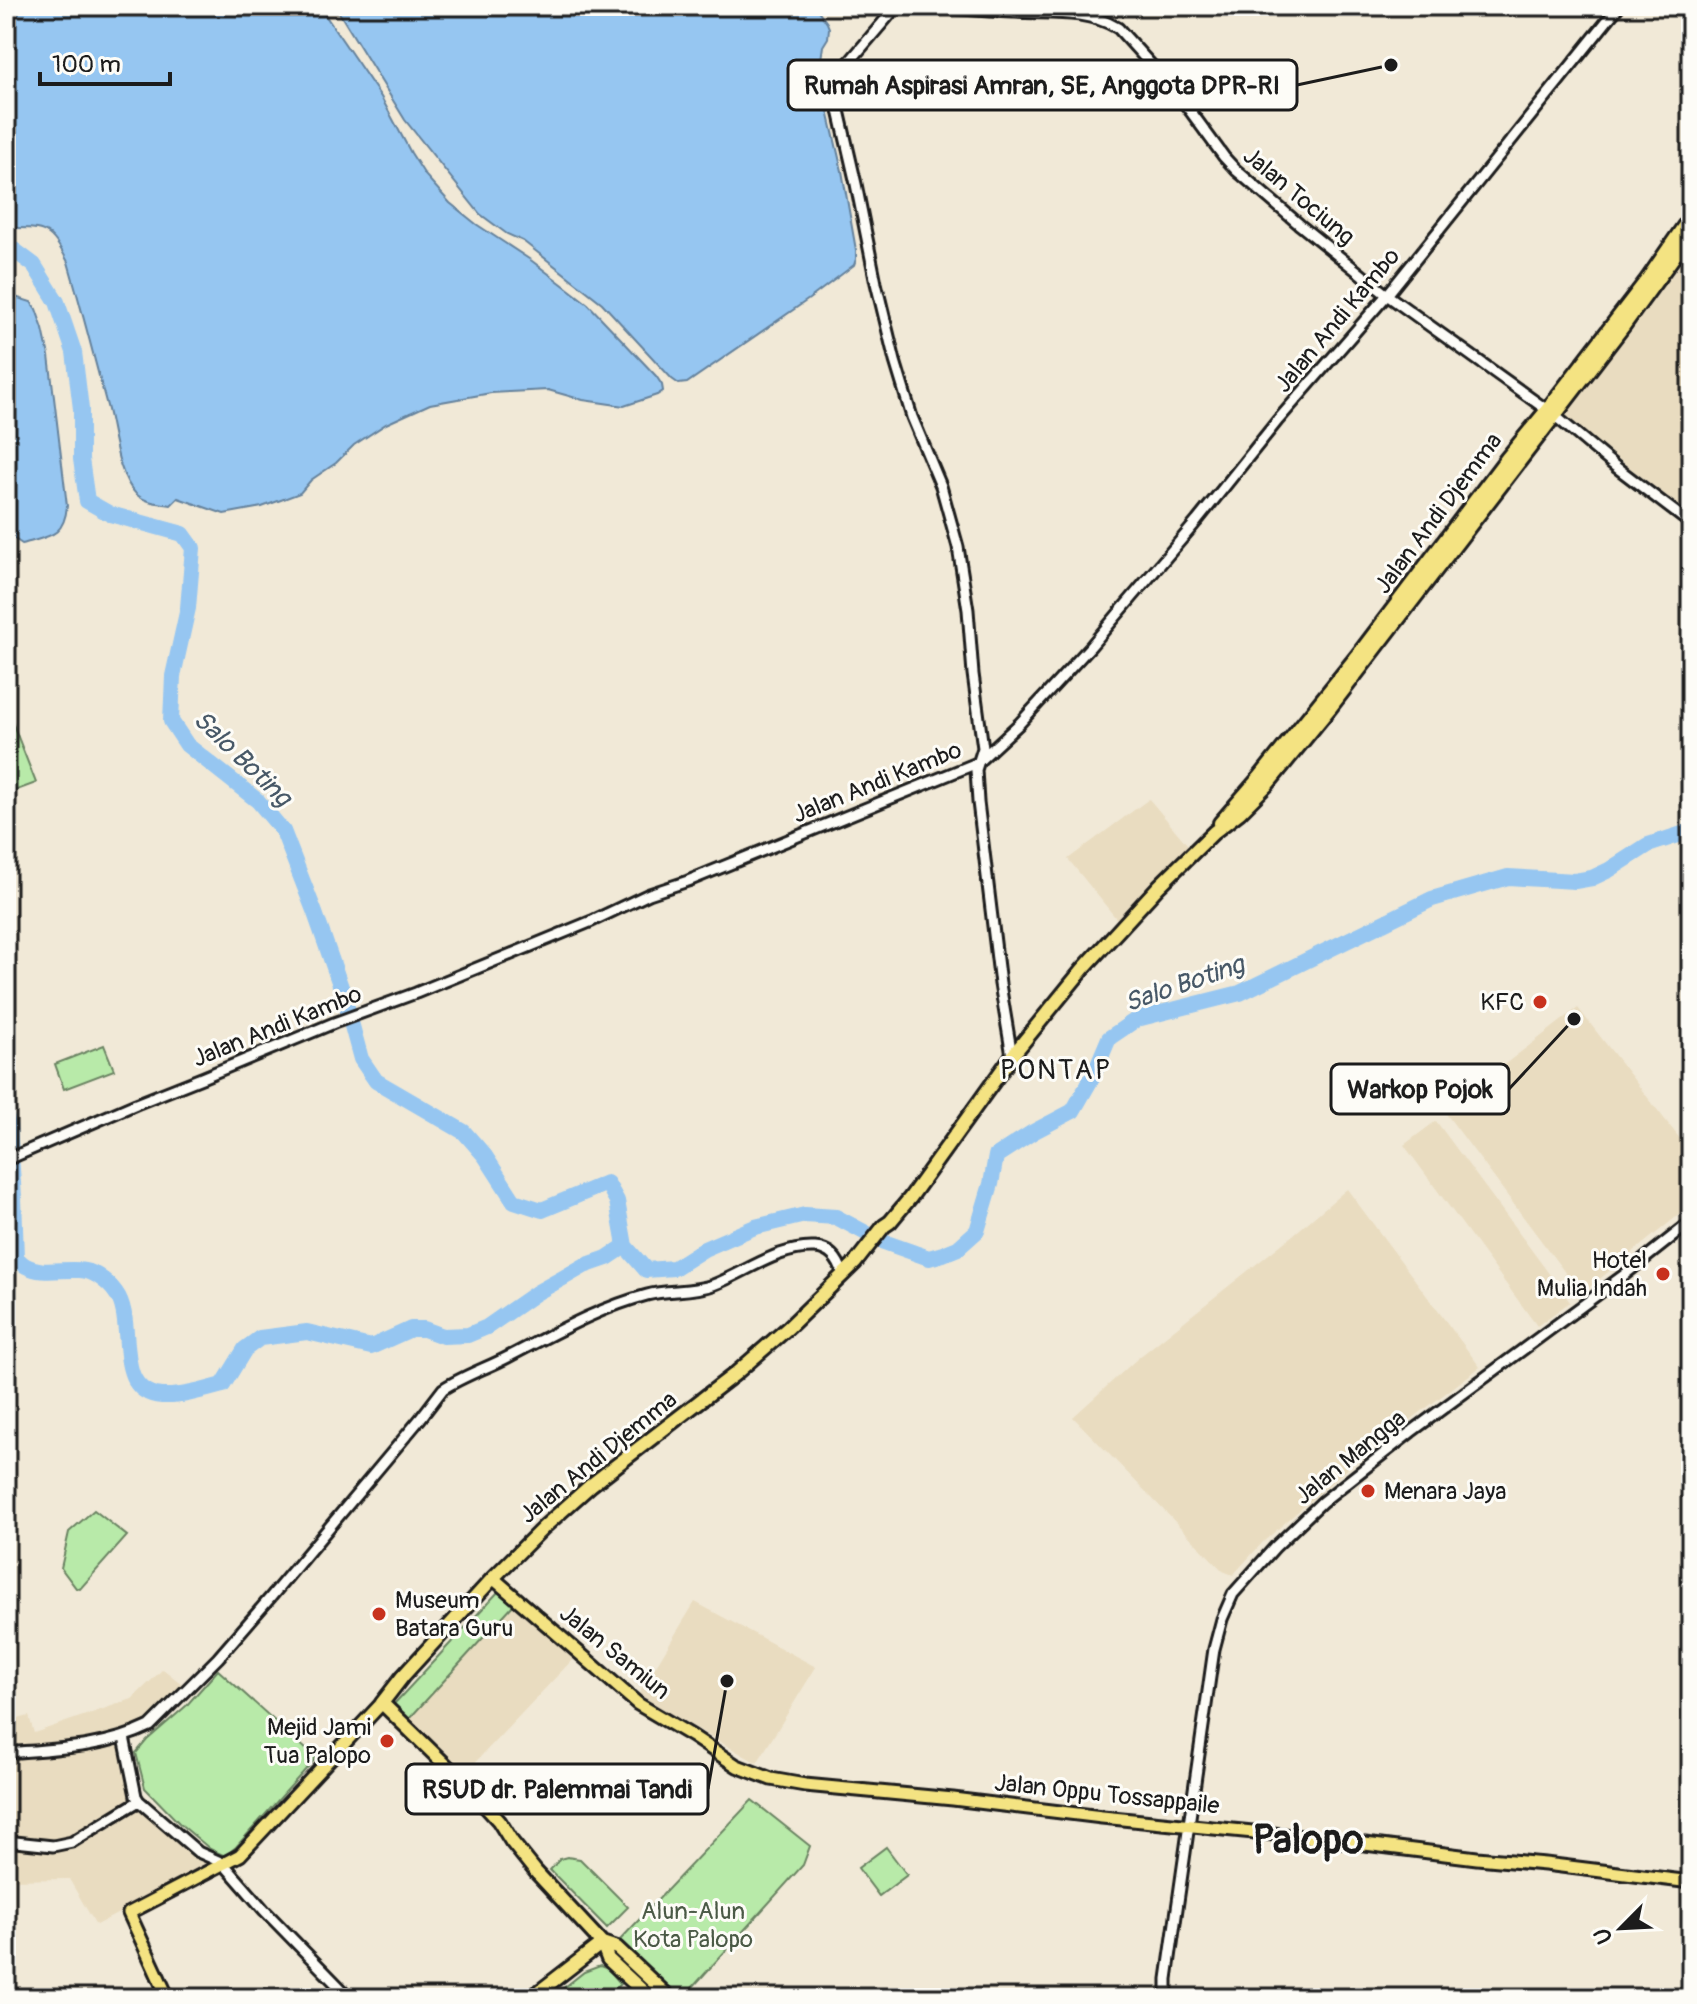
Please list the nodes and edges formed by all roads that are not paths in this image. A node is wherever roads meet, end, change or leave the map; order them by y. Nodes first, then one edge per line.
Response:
1 (939, 6) edge
2 (1619, 6) edge
3 (896, 8) edge
4 (1691, 216) edge
5 (1691, 233) edge
6 (1387, 295) junction
7 (1550, 413) junction
8 (1691, 524) edge
9 (977, 763) junction
10 (1012, 1056) junction
11 (9, 1158) edge
12 (1691, 1222) edge
13 (843, 1275) junction
14 (493, 1578) junction
15 (382, 1703) junction
16 (124, 1737) junction
17 (6, 1753) edge
18 (757, 1774) joint
19 (139, 1801) junction
20 (1189, 1825) junction
21 (6, 1841) edge
22 (223, 1863) junction
23 (1691, 1882) edge
24 (602, 1943) junction
25 (168, 1998) edge
26 (350, 1998) edge
27 (531, 1998) edge
28 (650, 1998) edge
29 (670, 1998) edge
30 (1167, 1998) edge

1 - 6 street, Jalan Tociung
2 - 6 street, Jalan Andi Kambo
3 - 9 street
4 - 7 highway, Jalan Andi Djemma
5 - 7 highway, Jalan Andi Djemma
6 - 7 street, Jalan Tociung
6 - 9 street, Jalan Andi Kambo
7 - 8 street, Jalan Tociung
7 - 10 highway, Jalan Andi Djemma
9 - 10 street
9 - 11 street, Jalan Andi Kambo
10 - 13 highway, Jalan Andi Djemma
12 - 20 street, Jalan Mangga
13 - 14 highway, Jalan Andi Djemma
13 - 16 street
14 - 15 highway, Jalan Andi Djemma
14 - 18 main road, Jalan Samiun
15 - 22 main road, Jalan Andi Djemma
15 - 24 highway
16 - 17 street
16 - 19 street
18 - 20 main road, Jalan Oppu Tossappaile
19 - 21 street
19 - 22 street
20 - 23 main road, Jalan Oppu Tossappaile
20 - 30 street, Jalan Mangga
22 - 25 main road, Jalan Andi Djemma
22 - 26 street
24 - 27 highway
24 - 28 highway
24 - 29 highway

